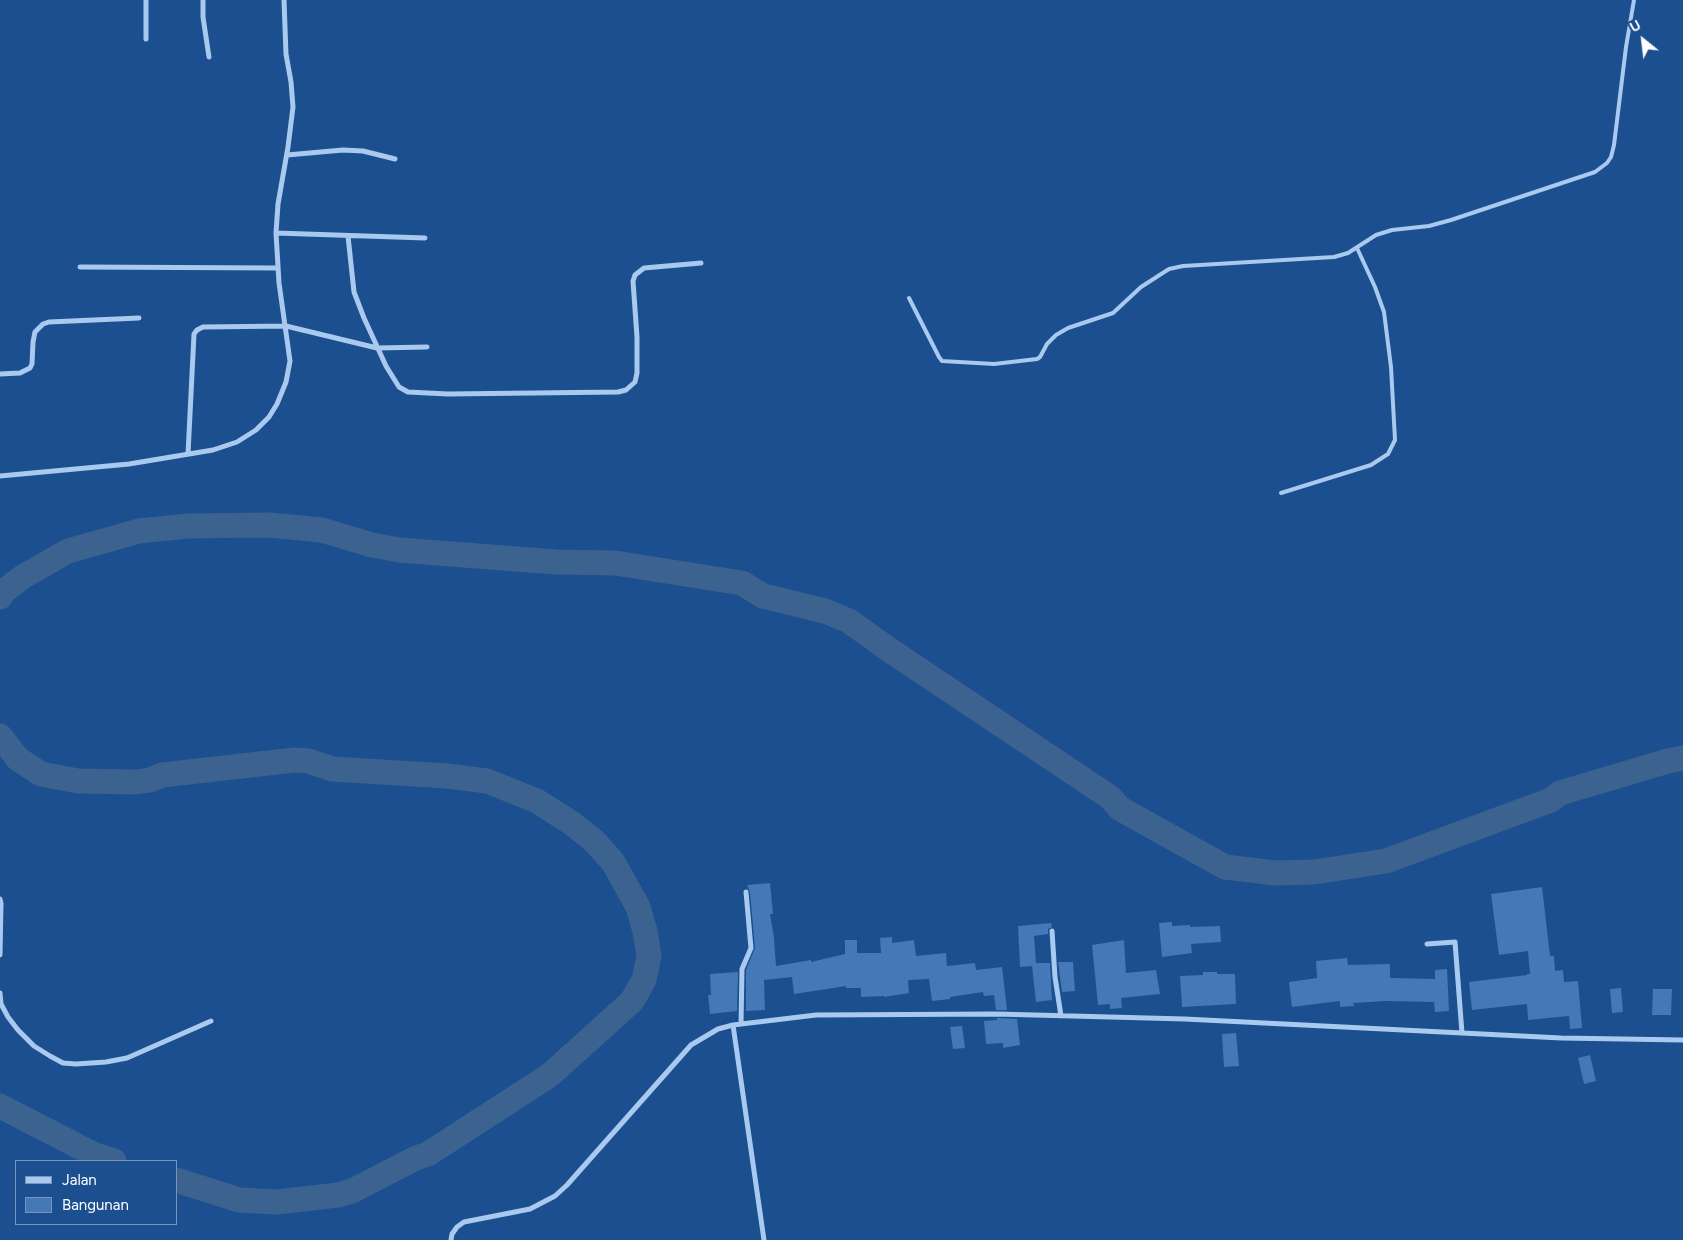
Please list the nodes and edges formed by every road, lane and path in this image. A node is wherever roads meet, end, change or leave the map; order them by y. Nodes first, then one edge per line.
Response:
1 (146, 0) edge
2 (203, 0) edge
3 (284, 0) edge
4 (1634, 0) edge
5 (146, 39) dead end
6 (209, 57) dead end
7 (287, 155) junction
8 (394, 159) dead end
9 (276, 233) junction
10 (348, 236) junction
11 (425, 238) dead end
12 (1357, 248) junction
13 (701, 263) dead end
14 (80, 267) dead end
15 (277, 268) junction
16 (909, 298) dead end
17 (139, 318) dead end
18 (286, 326) junction
19 (427, 347) dead end
20 (377, 348) junction
21 (0, 374) edge
22 (188, 454) junction
23 (0, 476) edge
24 (1281, 494) dead end
25 (746, 892) dead end
26 (0, 899) edge
27 (1052, 931) dead end
28 (1426, 944) dead end
29 (0, 954) edge
30 (0, 993) edge
31 (1061, 1016) junction
32 (211, 1022) dead end
33 (741, 1024) junction
34 (733, 1025) junction
35 (1462, 1033) junction
36 (1683, 1040) edge
37 (451, 1240) edge
38 (764, 1240) edge

1 - 5 street
2 - 6 street
3 - 7 street
4 - 12 lane
7 - 8 street
7 - 9 street
9 - 10 street
9 - 15 street
10 - 11 street
10 - 20 street
12 - 16 lane
12 - 24 lane
13 - 20 street
14 - 15 street
15 - 18 street
17 - 21 street
18 - 20 street
18 - 22 street
18 - 22 street
19 - 20 street
22 - 23 street
25 - 33 street
26 - 29 street
27 - 31 street
28 - 35 street
30 - 32 street
31 - 33 street
31 - 35 street
33 - 34 street
34 - 37 street
34 - 38 street
35 - 36 street

